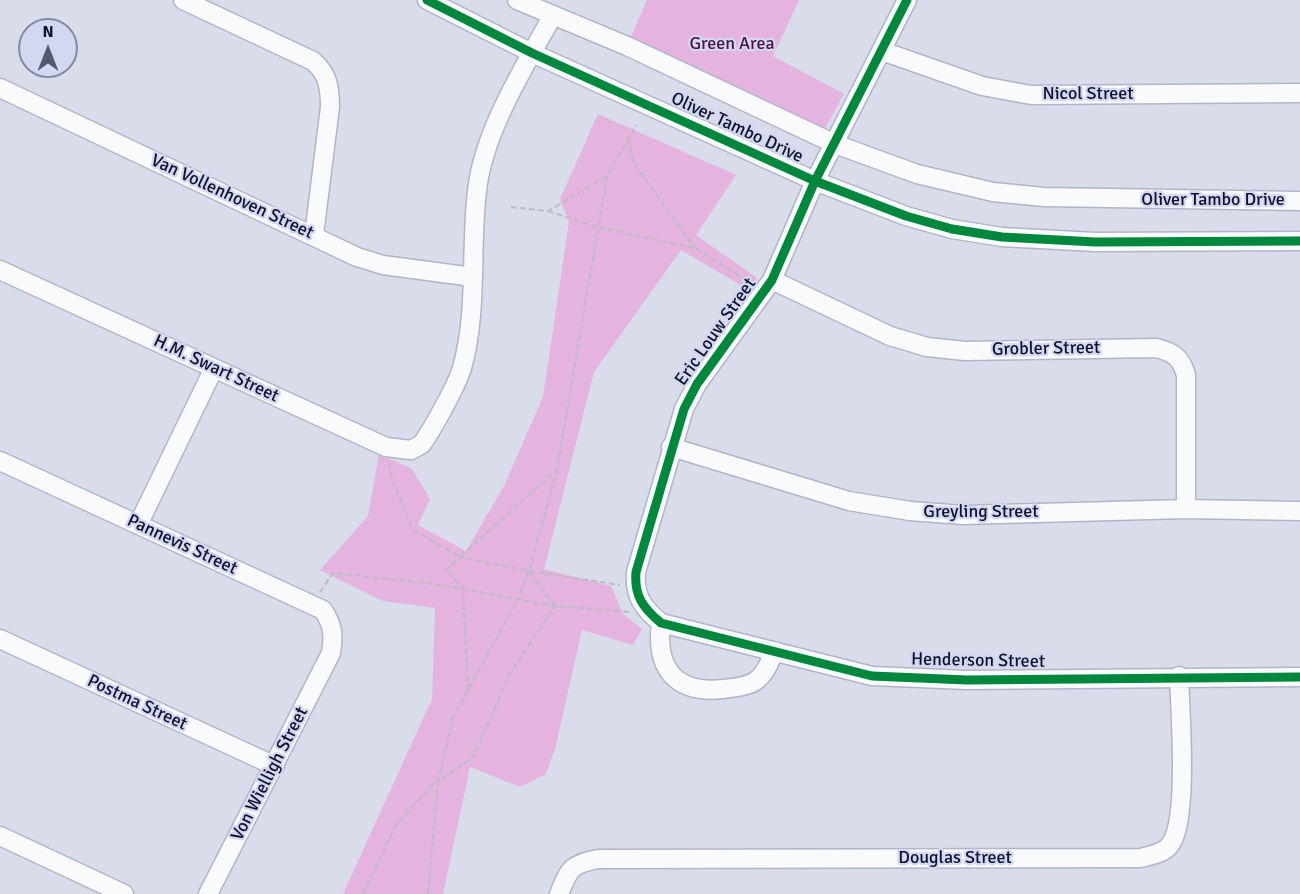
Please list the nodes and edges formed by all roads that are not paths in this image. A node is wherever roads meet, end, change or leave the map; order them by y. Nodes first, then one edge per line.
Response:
1 (183, 0) edge
2 (427, 0) edge
3 (517, 0) edge
4 (907, 0) edge
5 (552, 17) junction
6 (882, 51) junction
7 (531, 53) junction
8 (0, 88) edge
9 (1300, 93) edge
10 (835, 144) junction
11 (815, 181) junction
12 (1300, 201) edge
13 (315, 235) junction
14 (1299, 241) edge
15 (0, 270) edge
16 (473, 277) junction
17 (772, 280) junction
18 (214, 368) junction
19 (671, 447) junction
20 (0, 461) edge
21 (1185, 509) junction
22 (1300, 511) edge
23 (138, 525) junction
24 (656, 618) junction
25 (0, 639) edge
26 (774, 651) junction
27 (331, 653) joint
28 (1179, 676) junction
29 (1300, 677) edge
30 (275, 766) junction
31 (0, 836) edge
32 (124, 894) edge
33 (208, 894) edge
34 (559, 894) edge

1 - 13 street
2 - 7 street, Oliver Tambo Drive
3 - 5 street, Oliver Tambo Drive
4 - 6 street, Eric Louw Street
5 - 7 street
5 - 10 street, Oliver Tambo Drive
6 - 9 street, Nicol Street
6 - 10 street, Eric Louw Street
7 - 11 street, Oliver Tambo Drive
7 - 16 street
8 - 13 street, Van Vollenhoven Street
10 - 11 street, Eric Louw Street
10 - 12 street, Oliver Tambo Drive
11 - 14 street, Oliver Tambo Drive
11 - 17 street, Eric Louw Street
13 - 16 street, Van Vollenhoven Street
15 - 18 street, H.M. Swart Street
16 - 18 street, H.M. Swart Street
17 - 19 street, Eric Louw Street
17 - 21 street, Grobler Street
18 - 23 street
19 - 21 street, Greyling Street
19 - 24 street, Eric Louw Street
20 - 23 street, Pannevis Street
21 - 22 street, Greyling Street
23 - 27 street, Pannevis Street
24 - 26 street, Henderson Street
24 - 26 street
25 - 30 street, Postma Street
26 - 28 street, Henderson Street
27 - 30 street, Von Wielligh Street
28 - 29 street, Henderson Street
28 - 34 street, Douglas Street
30 - 33 street, Von Wielligh Street
31 - 32 street

